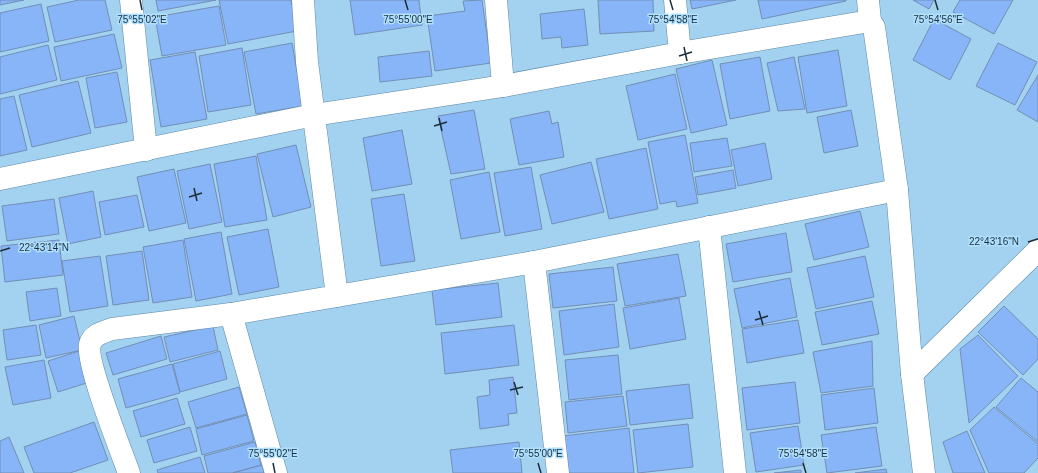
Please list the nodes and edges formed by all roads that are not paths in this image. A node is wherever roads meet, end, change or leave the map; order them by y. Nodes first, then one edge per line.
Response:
1 (131, 0) edge
2 (302, 0) edge
3 (496, 0) edge
4 (675, 0) edge
5 (868, 0) edge
6 (870, 22) junction
7 (680, 53) junction
8 (503, 86) junction
9 (314, 115) junction
10 (146, 150) junction
11 (0, 179) edge
12 (897, 190) junction
13 (709, 227) junction
14 (1038, 250) edge
15 (534, 262) junction
16 (337, 296) junction
17 (231, 314) junction
18 (912, 374) junction
19 (129, 473) edge
20 (276, 473) edge
21 (558, 473) edge
22 (735, 473) edge
23 (924, 473) edge

1 - 10 street
2 - 9 street
3 - 8 street
4 - 7 street
5 - 6 street
6 - 7 street
6 - 12 street
7 - 8 street
8 - 9 street
9 - 10 street
9 - 16 street
10 - 11 street
12 - 13 street
12 - 18 street
13 - 15 street
13 - 22 street
14 - 18 street
15 - 16 street
15 - 21 street
16 - 17 street
17 - 19 street
17 - 20 street
18 - 23 street

